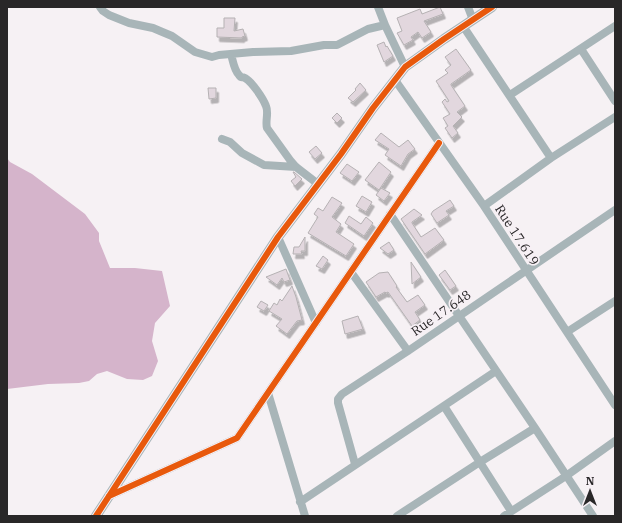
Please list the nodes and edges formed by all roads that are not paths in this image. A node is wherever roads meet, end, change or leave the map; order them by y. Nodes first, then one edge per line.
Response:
1 (100, 7) edge
2 (378, 7) edge
3 (468, 7) edge
4 (492, 7) edge
5 (473, 20) junction
6 (385, 25) junction
7 (463, 26) junction
8 (615, 26) edge
9 (581, 49) junction
10 (231, 54) junction
11 (405, 67) junction
12 (395, 80) junction
13 (510, 95) junction
14 (615, 101) edge
15 (615, 117) edge
16 (222, 139) dead end
17 (439, 143) junction
18 (551, 158) junction
19 (296, 167) junction
20 (318, 184) junction
21 (484, 206) junction
22 (615, 210) edge
23 (390, 214) junction
24 (278, 237) junction
25 (526, 270) junction
26 (351, 272) junction
27 (615, 301) edge
28 (459, 316) junction
29 (316, 323) junction
30 (567, 332) junction
31 (408, 351) junction
32 (496, 371) junction
33 (268, 393) junction
34 (615, 405) edge
35 (444, 406) junction
36 (535, 428) junction
37 (615, 441) edge
38 (480, 462) junction
39 (355, 464) junction
40 (566, 476) junction
41 (109, 496) junction
42 (300, 502) junction
43 (511, 511) junction
44 (96, 516) edge
45 (305, 516) edge
46 (397, 516) edge
47 (504, 516) edge
48 (593, 516) edge

1 - 10 street
2 - 6 street
3 - 5 street
4 - 5 street
5 - 7 street
6 - 10 street
6 - 11 street
7 - 11 street
7 - 13 street
8 - 9 street
9 - 13 street
9 - 14 street
10 - 19 street
11 - 12 street
12 - 17 street, Rue 17.619
12 - 20 street
13 - 18 street
15 - 18 street
16 - 19 street
17 - 21 street, Rue 17.619
17 - 23 street
18 - 21 street
19 - 20 street
20 - 24 street
21 - 25 street, Rue 17.619
22 - 25 street, Rue 17.648
23 - 26 street
23 - 28 street
24 - 29 street
24 - 41 street
25 - 28 street, Rue 17.648
25 - 30 street, Rue 17.619
26 - 29 street
26 - 31 street
27 - 30 street
28 - 31 street, Rue 17.648
28 - 32 street
29 - 33 street
30 - 34 street, Rue 17.619
31 - 39 street, Rue 17.648
32 - 35 street
32 - 36 street
33 - 41 street
33 - 42 street
35 - 38 street
35 - 39 street
36 - 38 street
36 - 40 street
37 - 40 street
38 - 43 street
38 - 46 street
39 - 42 street
40 - 43 street
40 - 48 street
41 - 44 street
42 - 45 street
43 - 47 street

